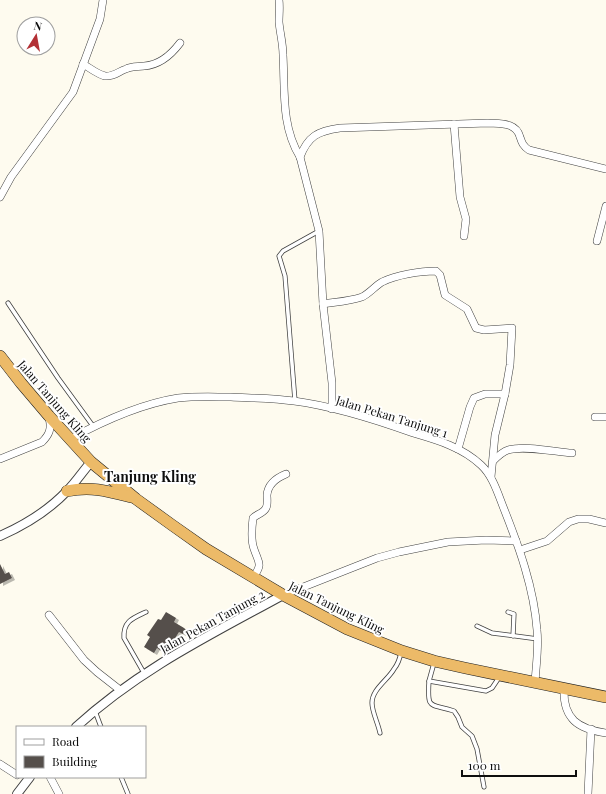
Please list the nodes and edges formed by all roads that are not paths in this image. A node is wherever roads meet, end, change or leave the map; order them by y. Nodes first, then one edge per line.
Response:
1 (103, 0) edge
2 (279, 0) edge
3 (180, 43) dead end
4 (83, 64) junction
5 (454, 124) junction
6 (300, 157) junction
7 (606, 169) edge
8 (0, 197) edge
9 (606, 206) edge
10 (319, 231) junction
11 (464, 236) dead end
12 (597, 241) dead end
13 (8, 303) dead end
14 (323, 304) junction
15 (0, 356) edge
16 (506, 394) junction
17 (295, 401) junction
18 (332, 409) junction
19 (49, 416) junction
20 (595, 417) dead end
21 (606, 417) edge
22 (93, 426) junction
23 (70, 439) junction
24 (458, 449) junction
25 (572, 454) dead end
26 (0, 459) edge
27 (493, 461) junction
28 (91, 462) junction
29 (286, 474) dead end
30 (491, 477) junction
31 (67, 491) junction
32 (136, 499) junction
33 (606, 523) edge
34 (0, 536) edge
35 (516, 541) junction
36 (520, 550) junction
37 (253, 578) junction
38 (283, 595) junction
39 (146, 612) dead end
40 (508, 612) dead end
41 (49, 615) dead end
42 (477, 626) dead end
43 (513, 636) junction
44 (538, 639) junction
45 (402, 651) junction
46 (434, 661) junction
47 (144, 673) junction
48 (500, 675) junction
49 (429, 681) junction
50 (535, 683) junction
51 (564, 689) junction
52 (120, 690) junction
53 (606, 697) edge
54 (94, 710) junction
55 (77, 726) edge
56 (101, 726) edge
57 (591, 730) junction
58 (606, 732) edge
59 (380, 733) dead end
60 (0, 764) edge
61 (16, 774) edge
62 (25, 778) edge
63 (51, 778) edge
64 (121, 778) edge
65 (484, 787) dead end
66 (16, 794) edge
67 (59, 794) edge
68 (128, 794) edge
69 (588, 794) edge

1 - 4 street
2 - 6 street
3 - 4 street
4 - 8 street
5 - 6 street
5 - 7 street
5 - 11 street
6 - 10 street
9 - 12 street
10 - 14 street
10 - 17 lane
13 - 22 lane
14 - 16 street
14 - 18 street
15 - 19 highway, Jalan Tanjung Kling
16 - 24 street
16 - 27 street
17 - 18 street, Jalan Pekan Tanjung 1
17 - 22 street, Jalan Pekan Tanjung 1
18 - 24 street, Jalan Pekan Tanjung 1
19 - 23 highway, Jalan Tanjung Kling
19 - 26 street
20 - 21 street
22 - 23 street, Jalan Pekan Tanjung 1
23 - 28 highway, Jalan Tanjung Kling
24 - 30 street, Jalan Pekan Tanjung 1
25 - 27 street
27 - 30 street
28 - 31 street, Jalan Tanjung Kling
28 - 32 highway, Jalan Tanjung Kling
29 - 37 street
30 - 35 street, Jalan Pekan Tanjung 1
31 - 32 highway
31 - 34 street, Jalan Tanjung Kling
32 - 37 highway, Jalan Tanjung Kling
33 - 36 street
35 - 36 street, Jalan Pekan Tanjung 1
35 - 38 street, Jalan Pekan Tanjung 2
36 - 44 street, Jalan Pekan Tanjung 1
37 - 38 highway, Jalan Tanjung Kling
38 - 45 highway, Jalan Tanjung Kling
38 - 47 street, Jalan Pekan Tanjung 2
39 - 47 lane
40 - 43 lane
41 - 52 street
42 - 43 lane
43 - 44 lane
44 - 50 street, Jalan Pekan Tanjung 1
45 - 46 highway, Jalan Tanjung Kling
45 - 59 lane
46 - 48 highway, Jalan Tanjung Kling
46 - 49 lane
47 - 52 street, Jalan Pekan Tanjung 2
48 - 49 lane
48 - 50 highway, Jalan Tanjung Kling
49 - 65 lane
50 - 51 highway, Jalan Tanjung Kling
51 - 53 highway, Jalan Tanjung Kling
51 - 57 street
52 - 54 street, Jalan Pekan Tanjung 2
54 - 55 street, Jalan Pekan Tanjung 2
54 - 56 lane
57 - 58 street
57 - 69 street
60 - 61 street
62 - 66 street
63 - 67 street
64 - 68 lane

